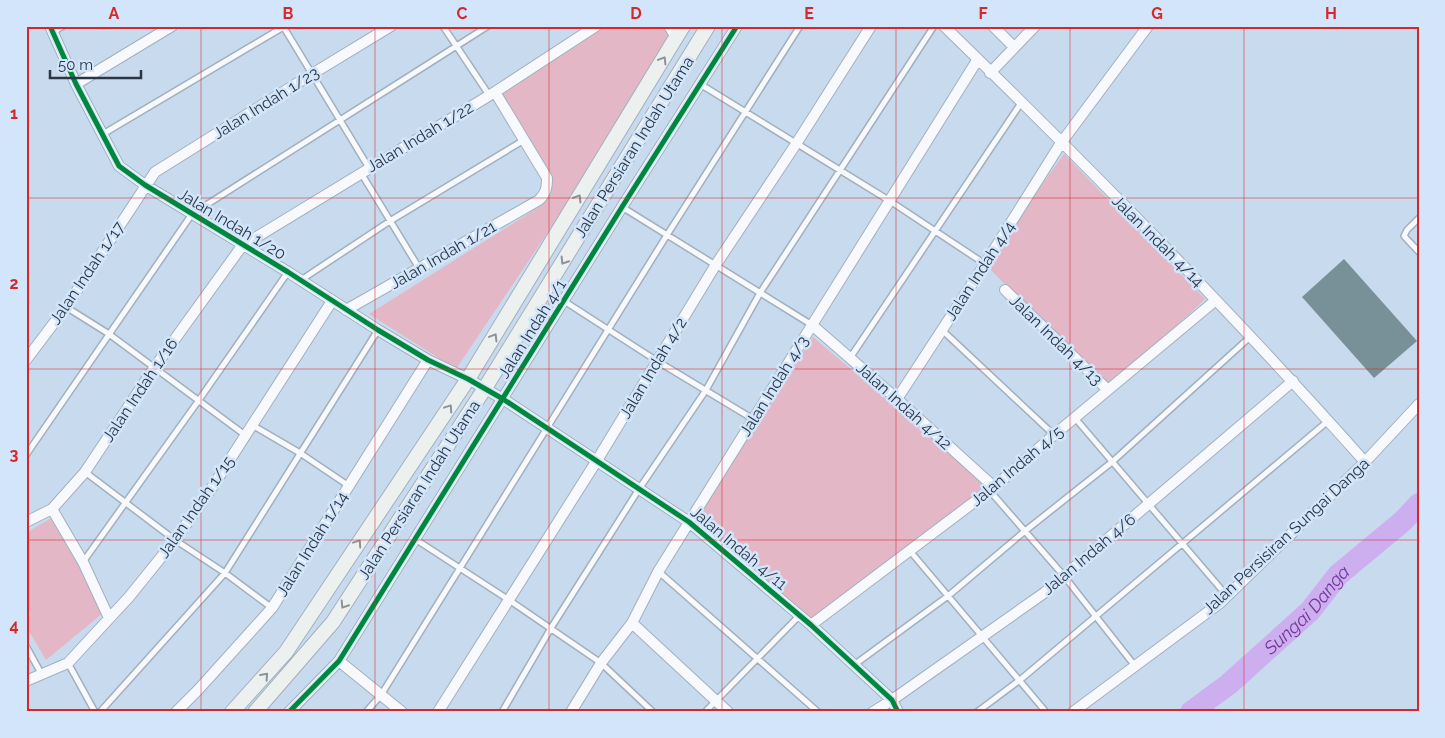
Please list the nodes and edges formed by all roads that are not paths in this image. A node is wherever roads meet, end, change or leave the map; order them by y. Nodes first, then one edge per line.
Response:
1 (63, 26) edge
2 (172, 26) edge
3 (284, 26) edge
4 (391, 26) edge
5 (443, 26) edge
6 (488, 26) edge
7 (596, 26) edge
8 (708, 26) edge
9 (738, 26) edge
10 (800, 26) edge
11 (871, 26) edge
12 (934, 26) edge
13 (944, 26) edge
14 (993, 26) edge
15 (1035, 26) edge
16 (1148, 26) edge
17 (52, 29) edge
18 (676, 30) edge
19 (457, 46) junction
20 (1014, 47) junction
21 (978, 59) junction
22 (990, 72) junction
23 (312, 74) junction
24 (76, 84) junction
25 (700, 84) junction
26 (492, 94) junction
27 (1021, 103) junction
28 (745, 113) junction
29 (340, 120) junction
30 (103, 134) junction
31 (524, 140) junction
32 (1062, 143) junction
33 (796, 144) junction
34 (365, 170) junction
35 (839, 170) junction
36 (145, 185) junction
37 (890, 201) junction
38 (622, 206) junction
39 (192, 214) junction
40 (1419, 218) edge
41 (390, 221) junction
42 (934, 230) junction
43 (667, 235) junction
44 (242, 246) junction
45 (1419, 252) edge
46 (985, 264) junction
47 (716, 266) junction
48 (419, 269) junction
49 (288, 272) junction
50 (301, 281) junction
51 (1005, 290) dead end
52 (760, 293) junction
53 (1216, 300) junction
54 (332, 301) junction
55 (564, 301) junction
56 (66, 307) junction
57 (346, 310) junction
58 (812, 325) junction
59 (378, 330) junction
60 (609, 330) junction
61 (942, 330) junction
62 (109, 334) junction
63 (1251, 337) junction
64 (849, 358) junction
65 (26, 360) edge
66 (428, 360) junction
67 (657, 361) junction
68 (154, 368) junction
69 (468, 379) junction
70 (1293, 381) junction
71 (486, 388) junction
72 (706, 390) junction
73 (1108, 390) junction
74 (503, 399) junction
75 (897, 399) junction
76 (199, 400) junction
77 (1419, 404) edge
78 (1075, 418) junction
79 (754, 419) junction
80 (1328, 421) junction
81 (252, 425) junction
82 (547, 428) junction
83 (245, 435) junction
84 (1054, 435) junction
85 (300, 453) junction
86 (26, 455) edge
87 (596, 462) junction
88 (1112, 462) junction
89 (1365, 462) junction
90 (85, 472) junction
91 (349, 486) junction
92 (639, 489) junction
93 (992, 489) junction
94 (125, 504) junction
95 (1148, 505) junction
96 (52, 509) junction
97 (26, 522) edge
98 (689, 522) junction
99 (1025, 531) junction
100 (415, 539) junction
101 (175, 540) junction
102 (1182, 545) junction
103 (910, 551) junction
104 (83, 562) junction
105 (460, 568) junction
106 (658, 572) junction
107 (225, 573) junction
108 (1064, 576) junction
109 (948, 596) junction
110 (1227, 596) junction
111 (510, 600) junction
112 (272, 608) junction
113 (800, 615) junction
114 (1096, 616) junction
115 (109, 618) junction
116 (632, 623) junction
117 (811, 625) junction
118 (551, 628) junction
119 (983, 636) junction
120 (26, 646) edge
121 (757, 658) junction
122 (339, 661) junction
123 (68, 662) junction
124 (601, 663) junction
125 (854, 665) junction
126 (1135, 666) junction
127 (42, 676) junction
128 (1020, 680) junction
129 (26, 681) edge
130 (381, 695) junction
131 (716, 700) junction
132 (892, 700) junction
133 (95, 712) edge
134 (100, 712) edge
135 (176, 712) edge
136 (232, 712) edge
137 (255, 712) edge
138 (290, 712) edge
139 (366, 712) edge
140 (402, 712) edge
141 (438, 712) edge
142 (502, 712) edge
143 (571, 712) edge
144 (653, 712) edge
145 (705, 712) edge
146 (728, 712) edge
147 (818, 712) edge
148 (873, 712) edge
149 (898, 712) edge
150 (978, 712) edge
151 (1046, 712) edge
152 (1073, 712) edge

1 - 17 lane
2 - 24 street
3 - 23 lane
3 - 30 lane
4 - 23 street, Jalan Indah 1/23
5 - 19 lane
6 - 19 lane
7 - 26 street, Jalan Indah 1/22
8 -> 71 main road, Jalan Persiaran Indah Utama
9 - 25 street, Jalan Indah 4/1
10 - 28 lane
11 - 33 street, Jalan Indah 4/2
12 - 35 lane
13 - 21 street, Jalan Indah 4/14
14 - 20 street
15 - 20 street
16 - 32 street, Jalan Indah 4/4
17 - 24 street, Jalan Indah 1/20
69 -> 18 main road, Jalan Persiaran Indah Utama
19 - 26 lane
19 - 29 lane
20 - 22 street
21 - 22 street, Jalan Indah 4/14
21 - 37 street, Jalan Indah 4/3
22 - 27 street, Jalan Indah 4/14
23 - 29 lane
23 - 36 street, Jalan Indah 1/23
24 - 30 street, Jalan Indah 1/20
25 - 28 lane
25 - 38 street, Jalan Indah 4/1
26 - 31 street
26 - 34 street, Jalan Indah 1/22
27 - 32 street, Jalan Indah 4/14
27 - 42 lane
28 - 33 lane
28 - 43 lane
29 - 34 lane
29 - 39 lane
30 - 36 street, Jalan Indah 1/20
31 - 41 lane
31 - 48 street, Jalan Indah 1/21
32 - 46 street, Jalan Indah 4/4
32 - 53 street, Jalan Indah 4/14
33 - 35 lane
33 - 47 street, Jalan Indah 4/2
34 - 41 lane
34 - 44 street, Jalan Indah 1/22
35 - 37 lane
35 - 52 lane
36 - 39 street, Jalan Indah 1/20
36 - 56 street, Jalan Indah 1/17
37 - 42 lane
37 - 58 street, Jalan Indah 4/3
38 - 43 lane
38 - 55 street, Jalan Indah 4/1
39 - 44 street, Jalan Indah 1/20
39 - 62 lane
40 - 45 lane
41 - 48 lane
41 - 50 lane
42 - 46 lane
42 - 64 lane
43 - 47 lane
43 - 60 lane
44 - 49 street, Jalan Indah 1/20
44 - 68 street, Jalan Indah 1/16
46 - 61 street, Jalan Indah 4/4
47 - 52 lane
47 - 67 street, Jalan Indah 4/2
48 - 57 street, Jalan Indah 1/21
49 - 50 street, Jalan Indah 1/20
49 - 76 lane
50 - 54 street, Jalan Indah 1/20
51 - 73 street, Jalan Indah 4/13
52 - 58 lane
52 - 72 lane
53 - 63 street, Jalan Indah 4/14
53 - 73 street, Jalan Indah 4/5
54 - 57 street, Jalan Indah 1/20
54 - 81 street, Jalan Indah 1/15
55 - 60 lane
55 - 74 street, Jalan Indah 4/1
56 - 62 lane
56 - 65 street, Jalan Indah 1/17
57 - 59 street, Jalan Indah 1/20
58 - 64 street, Jalan Indah 4/12
58 - 79 street, Jalan Indah 4/3
59 - 66 street, Jalan Indah 1/20
59 - 85 lane
60 - 67 lane
60 - 82 lane
61 - 75 street, Jalan Indah 4/4
61 - 84 lane
62 - 68 lane
62 - 86 lane
63 - 70 street, Jalan Indah 4/14
63 - 88 lane
64 - 75 street, Jalan Indah 4/12
66 - 69 street, Jalan Indah 1/20
66 - 91 street, Jalan Indah 1/14
67 - 72 lane
67 - 87 street, Jalan Indah 4/2
68 - 76 lane
68 - 90 street, Jalan Indah 1/16
69 - 71 street, Jalan Indah 4/11
136 -> 69 main road, Jalan Persiaran Indah Utama
70 - 80 street, Jalan Indah 4/14
70 - 95 street, Jalan Indah 4/6
71 - 74 street, Jalan Indah 4/11
71 -> 137 main road, Jalan Persiaran Indah Utama
72 - 79 lane
72 - 92 lane
73 - 78 street, Jalan Indah 4/5
74 - 82 street, Jalan Indah 4/11
74 - 100 street, Jalan Indah 4/1
75 - 93 street, Jalan Indah 4/12
76 - 83 lane
76 - 94 lane
77 - 89 street, Jalan Persisiran Sungai Danga
78 - 84 street, Jalan Indah 4/5
78 - 88 lane
79 - 98 street, Jalan Indah 4/3
80 - 89 street, Jalan Indah 4/14
80 - 102 lane
81 - 83 street, Jalan Indah 1/15
81 - 85 lane
82 - 87 street, Jalan Indah 4/11
82 - 105 lane
83 - 101 street, Jalan Indah 1/15
84 - 93 street, Jalan Indah 4/5
85 - 91 lane
85 - 107 lane
87 - 92 street, Jalan Indah 4/11
87 - 111 street, Jalan Indah 4/2
88 - 95 lane
88 - 99 lane
89 - 110 street, Jalan Persisiran Sungai Danga
90 - 94 lane
90 - 96 street, Jalan Indah 1/16
91 - 112 street, Jalan Indah 1/14
92 - 98 street, Jalan Indah 4/11
92 - 118 lane
93 - 99 lane
93 - 103 street, Jalan Indah 4/5
94 - 101 lane
94 - 104 lane
95 - 102 lane
95 - 108 street, Jalan Indah 4/6
96 - 97 street, Jalan Indah 1/16
96 - 104 street
98 - 106 street, Jalan Indah 4/3
98 - 113 street, Jalan Indah 4/11
99 - 108 lane
99 - 109 lane
100 - 105 lane
100 - 122 street, Jalan Indah 4/1
101 - 107 lane
101 - 115 street, Jalan Indah 1/15
102 - 110 lane
102 - 114 lane
103 - 109 lane
103 - 117 street, Jalan Indah 4/5
104 - 115 street
105 - 111 lane
105 - 130 lane
106 - 116 street, Jalan Indah 4/3
106 - 121 lane
107 - 112 lane
107 - 134 lane
108 - 114 lane
108 - 119 street, Jalan Indah 4/6
109 - 119 lane
109 - 125 lane
110 - 126 street, Jalan Persisiran Sungai Danga
111 - 118 lane
111 - 141 street, Jalan Indah 4/2
112 - 135 street, Jalan Indah 1/14
113 - 117 street, Jalan Indah 4/11
113 - 121 lane
114 - 126 lane
114 - 128 lane
115 - 123 street, Jalan Indah 1/15
116 - 124 street, Jalan Indah 4/3
116 - 131 street
117 - 125 street, Jalan Indah 4/11
118 - 124 lane
118 - 142 lane
119 - 128 lane
119 - 132 street, Jalan Indah 4/6
120 - 127 lane
121 - 131 lane
121 - 147 lane
122 - 130 street
122 - 138 street, Jalan Indah 4/1
123 - 127 street, Jalan Indah 1/15
123 - 133 lane
124 - 143 street, Jalan Indah 4/3
124 - 144 lane
125 - 132 street, Jalan Indah 4/11
126 - 152 street, Jalan Persisiran Sungai Danga
127 - 129 street, Jalan Indah 1/15
128 - 150 lane
128 - 151 lane
130 - 139 lane
130 - 140 street
131 - 145 lane
131 - 146 street
132 - 148 street, Jalan Indah 4/6
132 - 149 street, Jalan Indah 4/11

